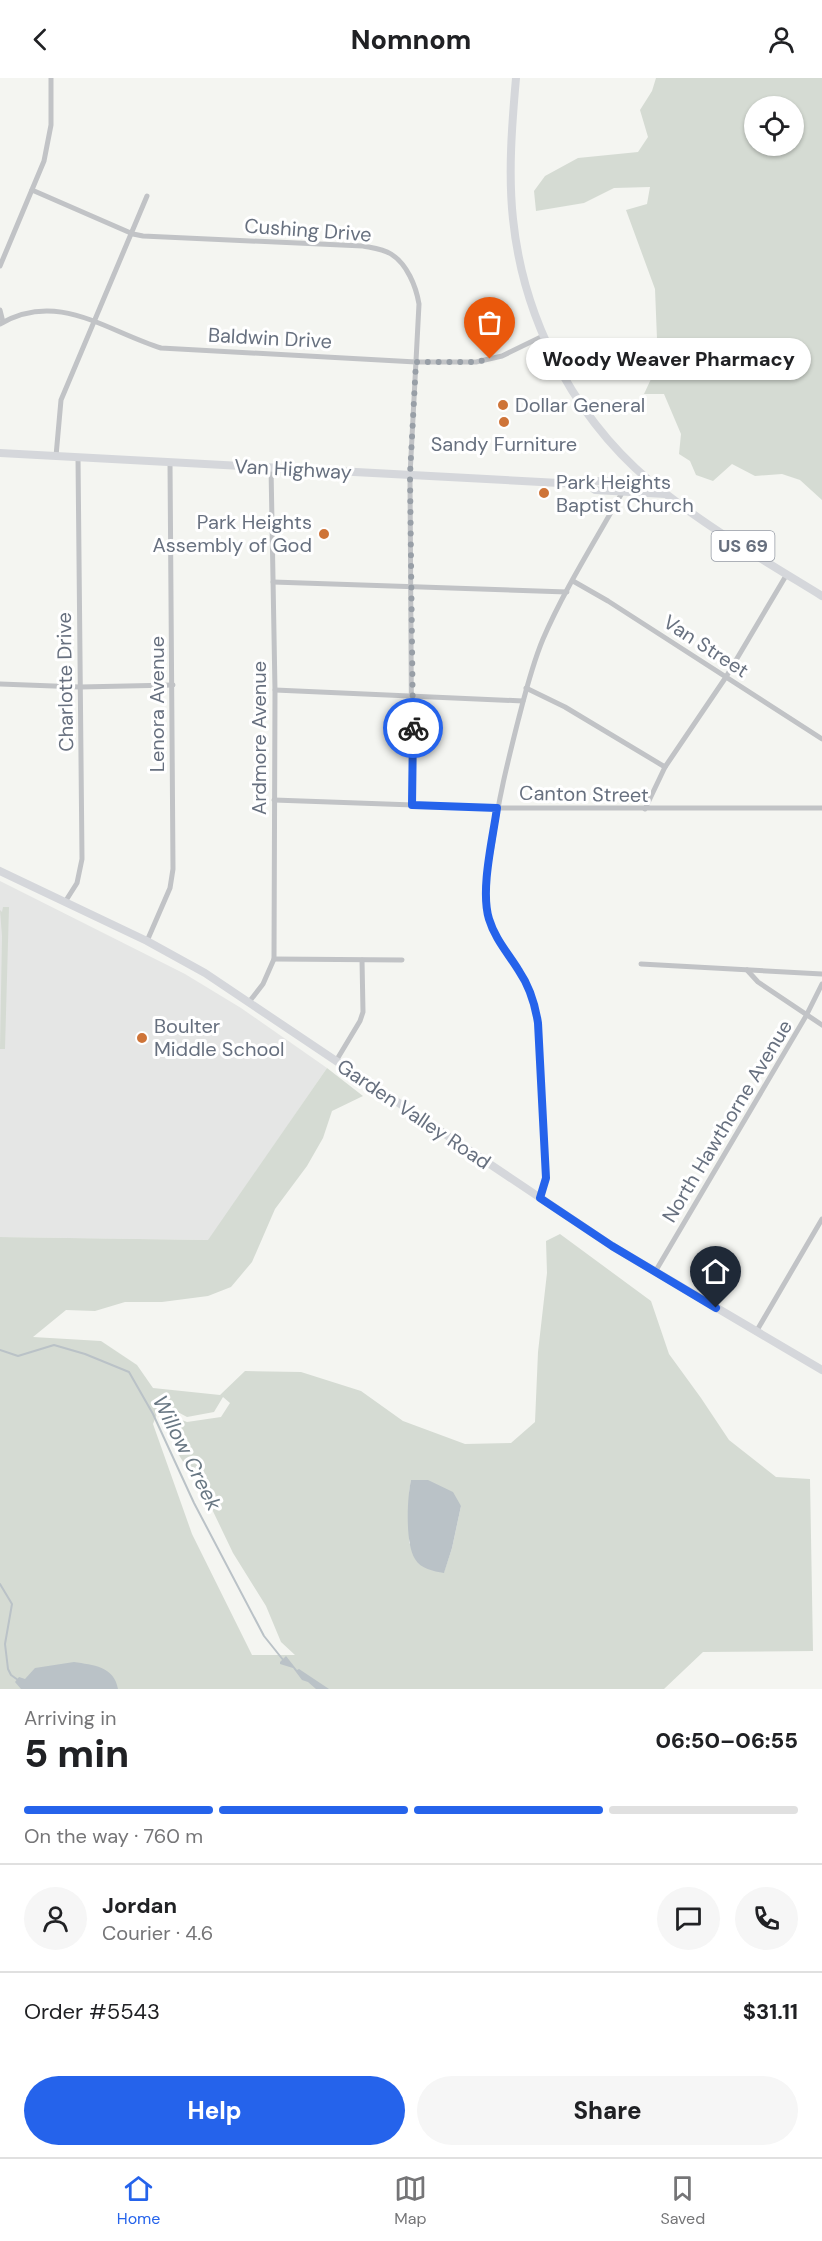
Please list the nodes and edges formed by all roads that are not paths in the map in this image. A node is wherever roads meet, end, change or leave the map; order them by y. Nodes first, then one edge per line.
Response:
1 (51, 78) edge
2 (516, 78) edge
3 (32, 190) junction
4 (147, 196) dead end
5 (133, 234) junction
6 (0, 266) edge
7 (0, 310) edge
8 (94, 322) junction
9 (2, 323) edge
10 (543, 336) junction
11 (416, 362) junction
12 (0, 453) edge
13 (56, 456) junction
14 (78, 457) junction
15 (171, 462) junction
16 (272, 467) junction
17 (410, 475) junction
18 (586, 484) junction
19 (653, 484) junction
20 (623, 491) junction
21 (665, 494) junction
22 (787, 574) junction
23 (573, 581) junction
24 (273, 582) junction
25 (412, 587) junction
26 (567, 592) junction
27 (821, 592) edge
28 (726, 677) junction
29 (0, 684) edge
30 (173, 685) junction
31 (80, 687) junction
32 (526, 688) junction
33 (275, 690) junction
34 (413, 696) junction
35 (523, 701) junction
36 (822, 739) edge
37 (665, 767) junction
38 (274, 800) junction
39 (412, 805) junction
40 (497, 808) junction
41 (822, 808) edge
42 (645, 809) junction
43 (0, 871) edge
44 (65, 902) junction
45 (147, 941) junction
46 (274, 959) junction
47 (362, 960) junction
48 (402, 960) dead end
49 (641, 964) dead end
50 (747, 970) junction
51 (822, 974) edge
52 (822, 984) edge
53 (249, 1002) junction
54 (806, 1017) junction
55 (822, 1025) edge
56 (336, 1061) junction
57 (540, 1198) junction
58 (822, 1219) edge
59 (655, 1272) junction
60 (756, 1332) junction
61 (822, 1370) edge

1 - 3 street
2 - 10 main road, US 69
3 - 5 street, Cushing Drive
3 - 6 street
4 - 5 street
5 - 8 street
5 - 11 street, Cushing Drive
7 - 9 street
8 - 9 street, Baldwin Drive
8 - 11 street, Baldwin Drive
8 - 13 street
10 - 11 street, Baldwin Drive
10 - 19 main road, US 69
11 - 17 street, Cushing Drive
12 - 13 street, Van Highway
13 - 14 street, Van Highway
14 - 15 street, Van Highway
14 - 31 street, Charlotte Drive
15 - 16 street, Van Highway
15 - 30 street, Lenora Avenue
16 - 17 street, Van Highway
16 - 24 street, Ardmore Avenue
17 - 18 street, Van Highway
17 - 25 street, Cushing Drive
18 - 19 street, Van Highway
18 - 20 street, Van Highway
19 - 21 main road, US 69
20 - 21 street, Van Highway
20 - 23 street
21 - 22 main road, US 69
22 - 27 main road, US 69
22 - 28 street
23 - 26 street
23 - 28 street, Van Street
24 - 25 street
24 - 33 street, Ardmore Avenue
25 - 26 street
25 - 34 street, Cushing Drive
26 - 32 street
28 - 36 street, Van Street
28 - 37 street
29 - 31 street
30 - 31 street
30 - 45 street, Lenora Avenue
31 - 44 street, Charlotte Drive
32 - 35 street
32 - 37 street
33 - 34 street
33 - 38 street, Ardmore Avenue
34 - 35 street
34 - 39 street, Cushing Drive
35 - 40 street
37 - 42 street
38 - 39 street, Canton Street
38 - 46 street, Ardmore Avenue
39 - 40 street, Canton Street
40 - 42 street, Canton Street
40 - 57 street
41 - 42 street, Canton Street
43 - 44 street, Garden Valley Road
44 - 45 street, Garden Valley Road
45 - 53 street, Garden Valley Road
46 - 47 street
46 - 53 street, Ardmore Avenue
47 - 48 street
47 - 56 street
49 - 50 street
50 - 51 street
50 - 54 street
52 - 54 street, North Hawthorne Avenue
53 - 56 street, Garden Valley Road
54 - 55 street
54 - 59 street, North Hawthorne Avenue
56 - 57 street, Garden Valley Road
57 - 59 street, Garden Valley Road
58 - 60 street
59 - 60 street, Garden Valley Road
60 - 61 street, Garden Valley Road

